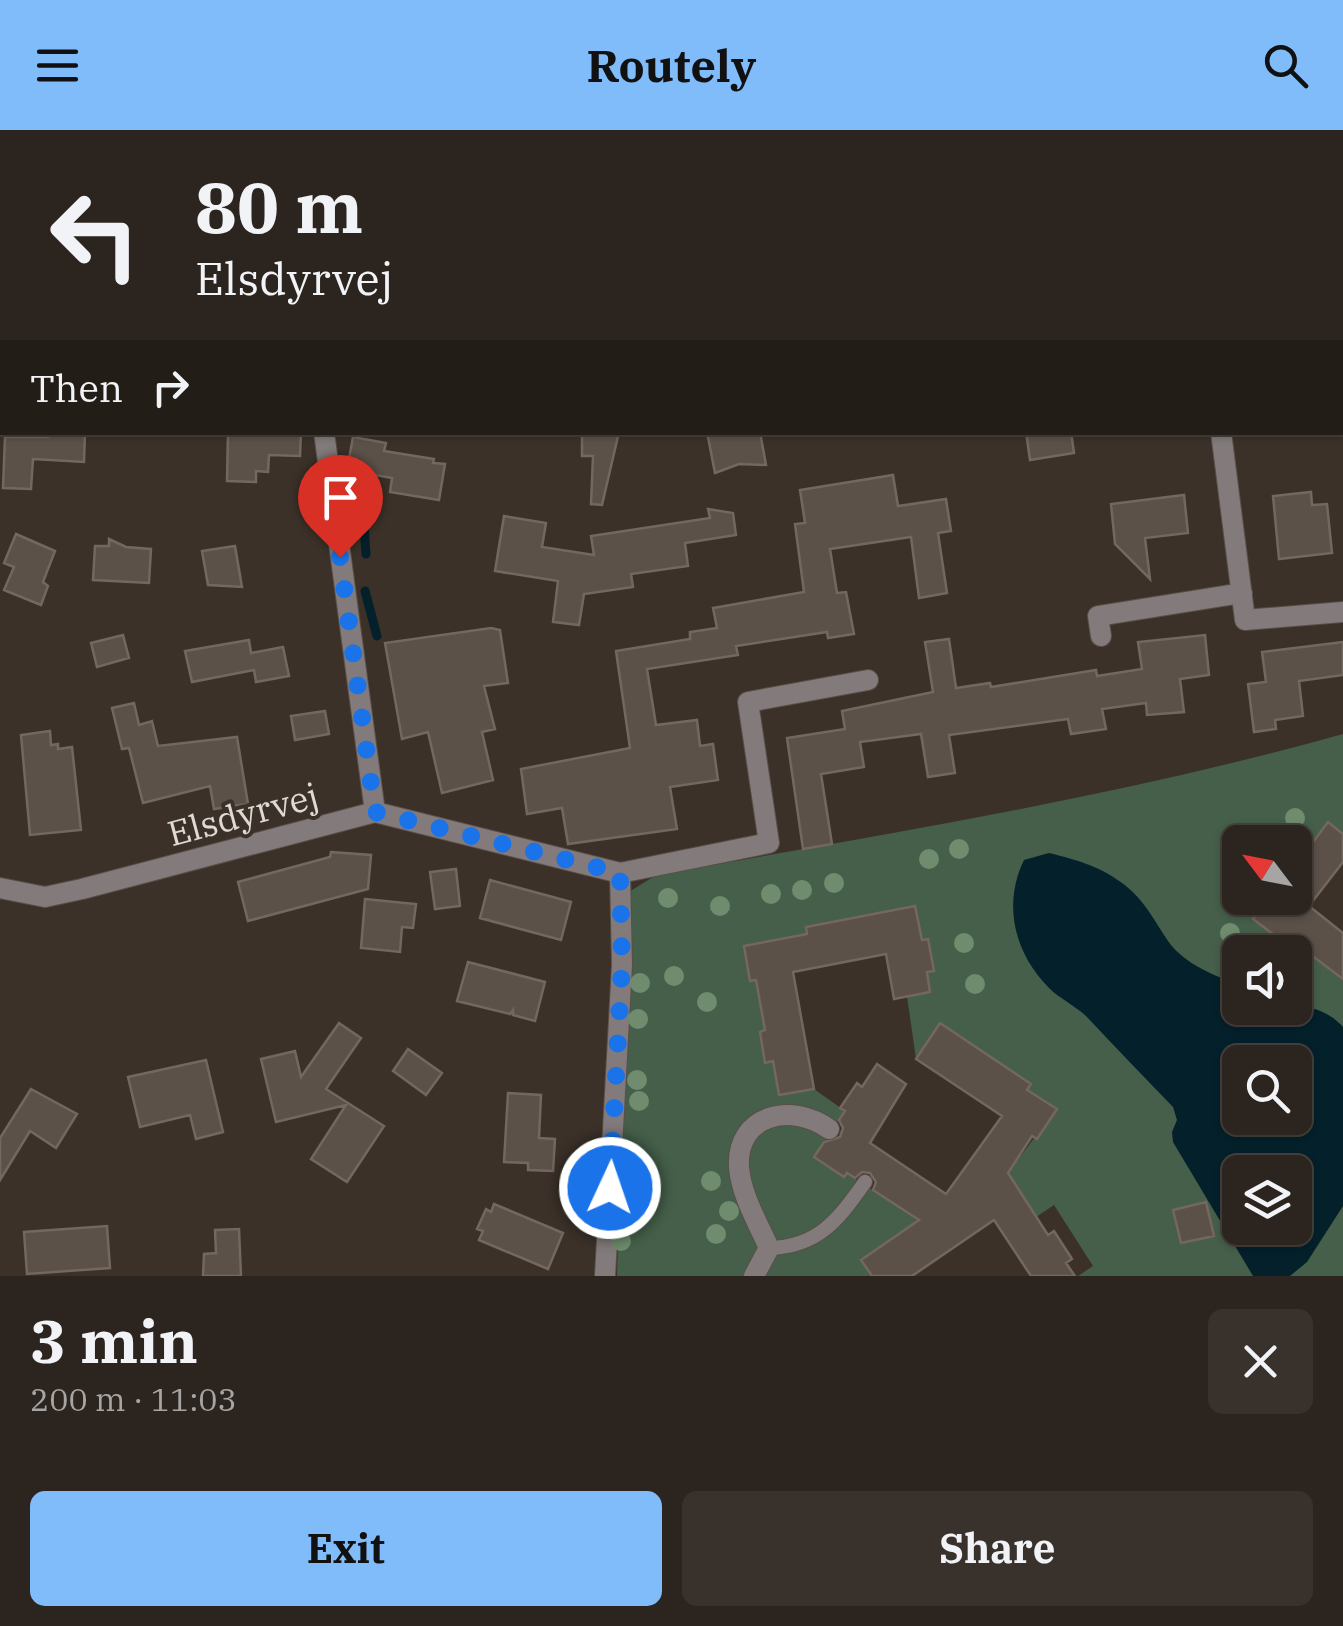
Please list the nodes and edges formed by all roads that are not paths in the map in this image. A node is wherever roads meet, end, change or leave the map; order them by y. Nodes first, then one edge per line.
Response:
1 (324, 435) edge
2 (1221, 435) edge
3 (1242, 594) junction
4 (1343, 612) edge
5 (1101, 636) dead end
6 (868, 680) dead end
7 (375, 812) junction
8 (620, 873) junction
9 (0, 888) edge
10 (829, 1129) dead end
11 (865, 1182) dead end
12 (768, 1248) junction
13 (605, 1276) edge
14 (754, 1276) edge

1 - 7 street
2 - 3 street
3 - 4 street
3 - 5 street
6 - 8 street, Elsdyrvej
7 - 8 street, Elsdyrvej
7 - 9 street, Elsdyrvej
8 - 13 street
10 - 12 street
11 - 12 lane
12 - 14 street

